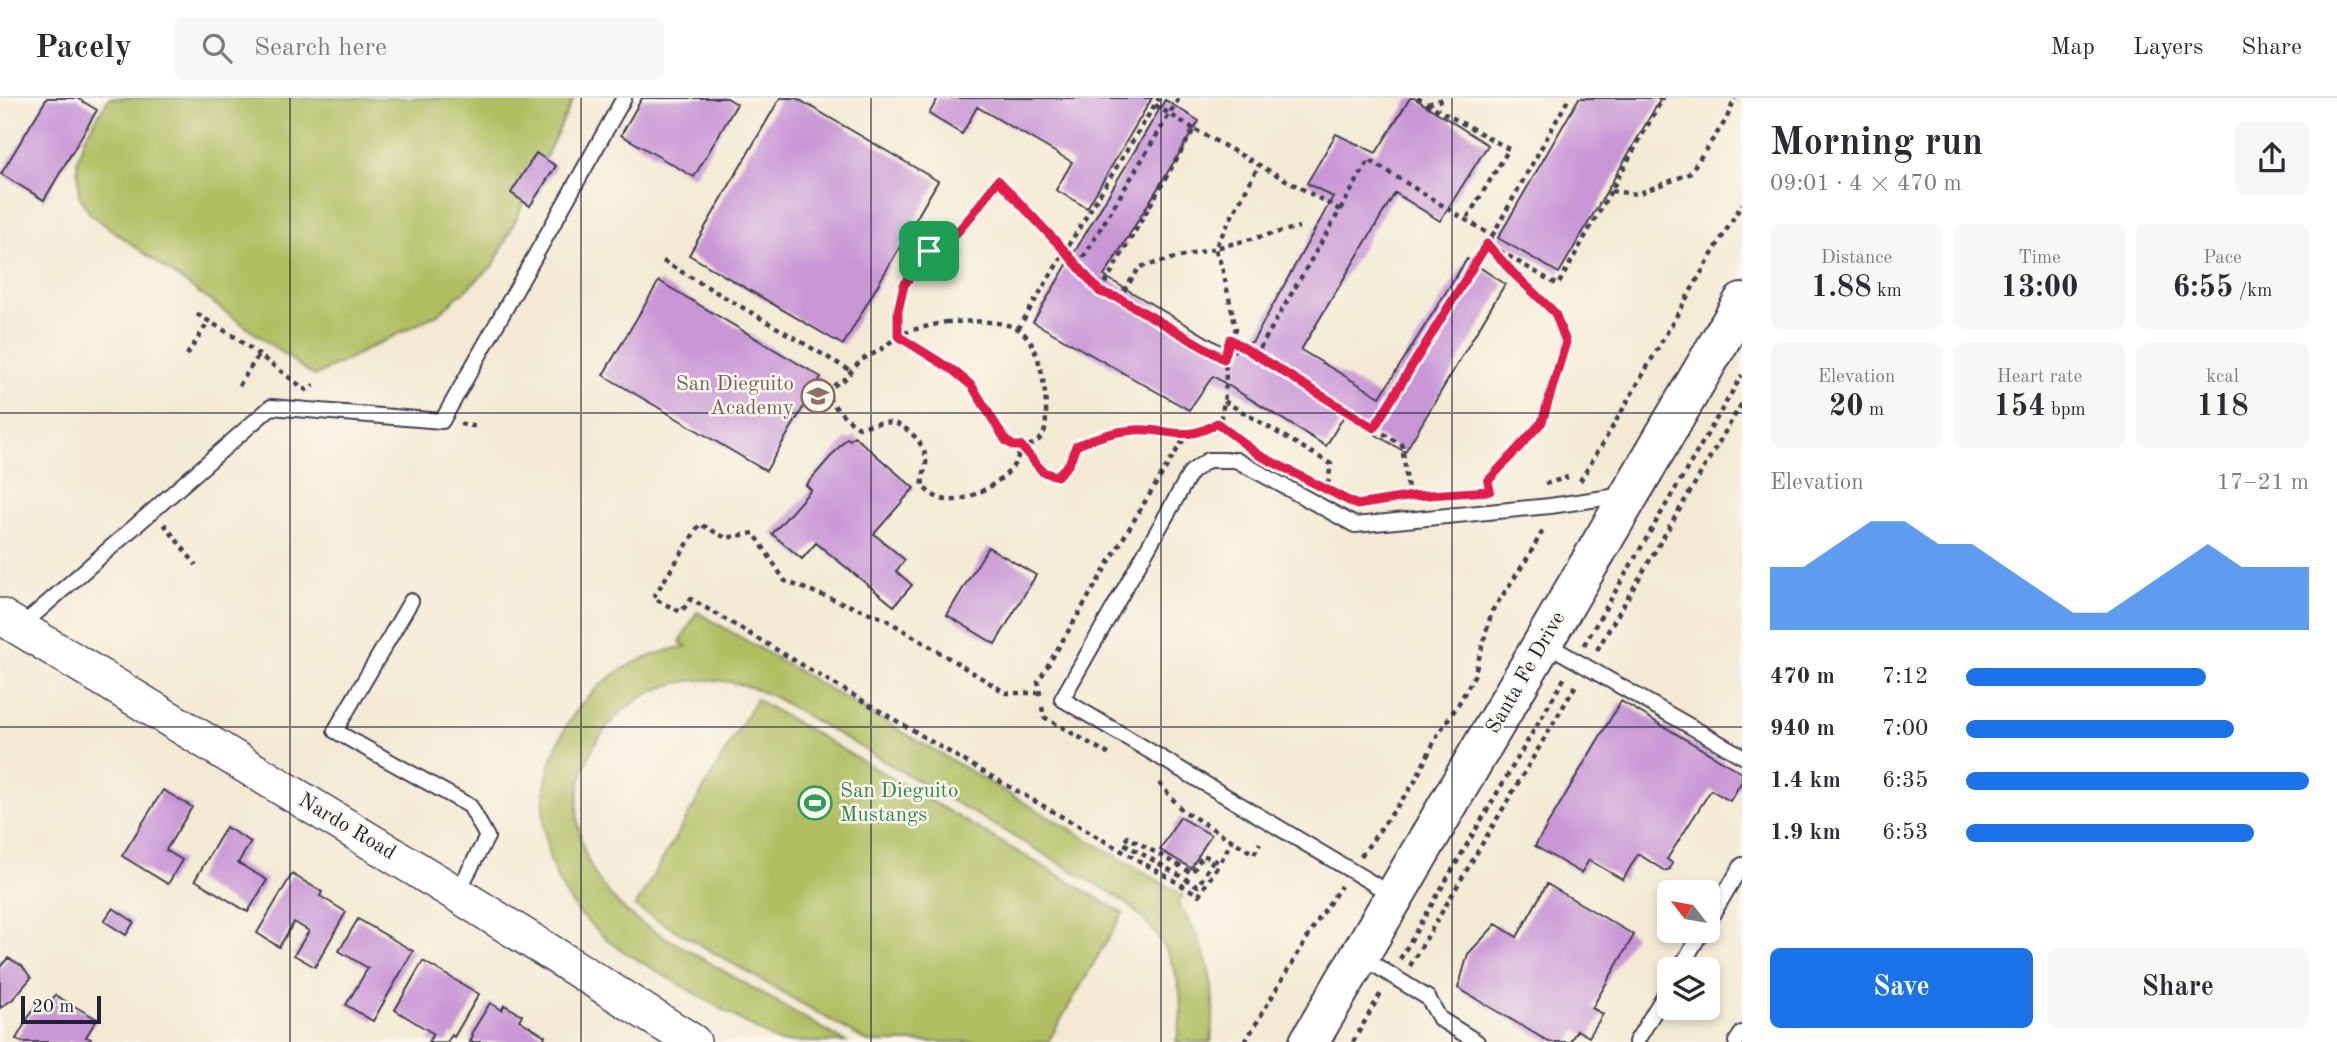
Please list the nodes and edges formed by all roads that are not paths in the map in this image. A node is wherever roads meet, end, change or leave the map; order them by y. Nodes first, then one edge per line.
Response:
1 (624, 98) edge
2 (1742, 303) edge
3 (1630, 494) junction
4 (411, 601) dead end
5 (10, 622) edge
6 (1568, 656) junction
7 (1742, 756) edge
8 (1742, 865) edge
9 (457, 894) junction
10 (1395, 896) junction
11 (1720, 902) edge
12 (1384, 971) junction
13 (1657, 1007) edge
14 (1742, 1033) edge
15 (1315, 1040) edge
16 (693, 1042) edge
17 (1478, 1042) edge
18 (1636, 1042) edge
19 (1736, 1042) edge

1 - 5 lane
2 - 3 main road, Santa Fe Drive
3 - 6 main road, Santa Fe Drive
3 - 10 lane
4 - 9 lane
5 - 9 street, Nardo Road
6 - 7 lane
6 - 10 main road, Santa Fe Drive
8 - 11 lane
9 - 16 street, Nardo Road
10 - 12 main road, Santa Fe Drive
12 - 15 main road, Santa Fe Drive
12 - 17 lane
13 - 18 lane
14 - 19 lane

